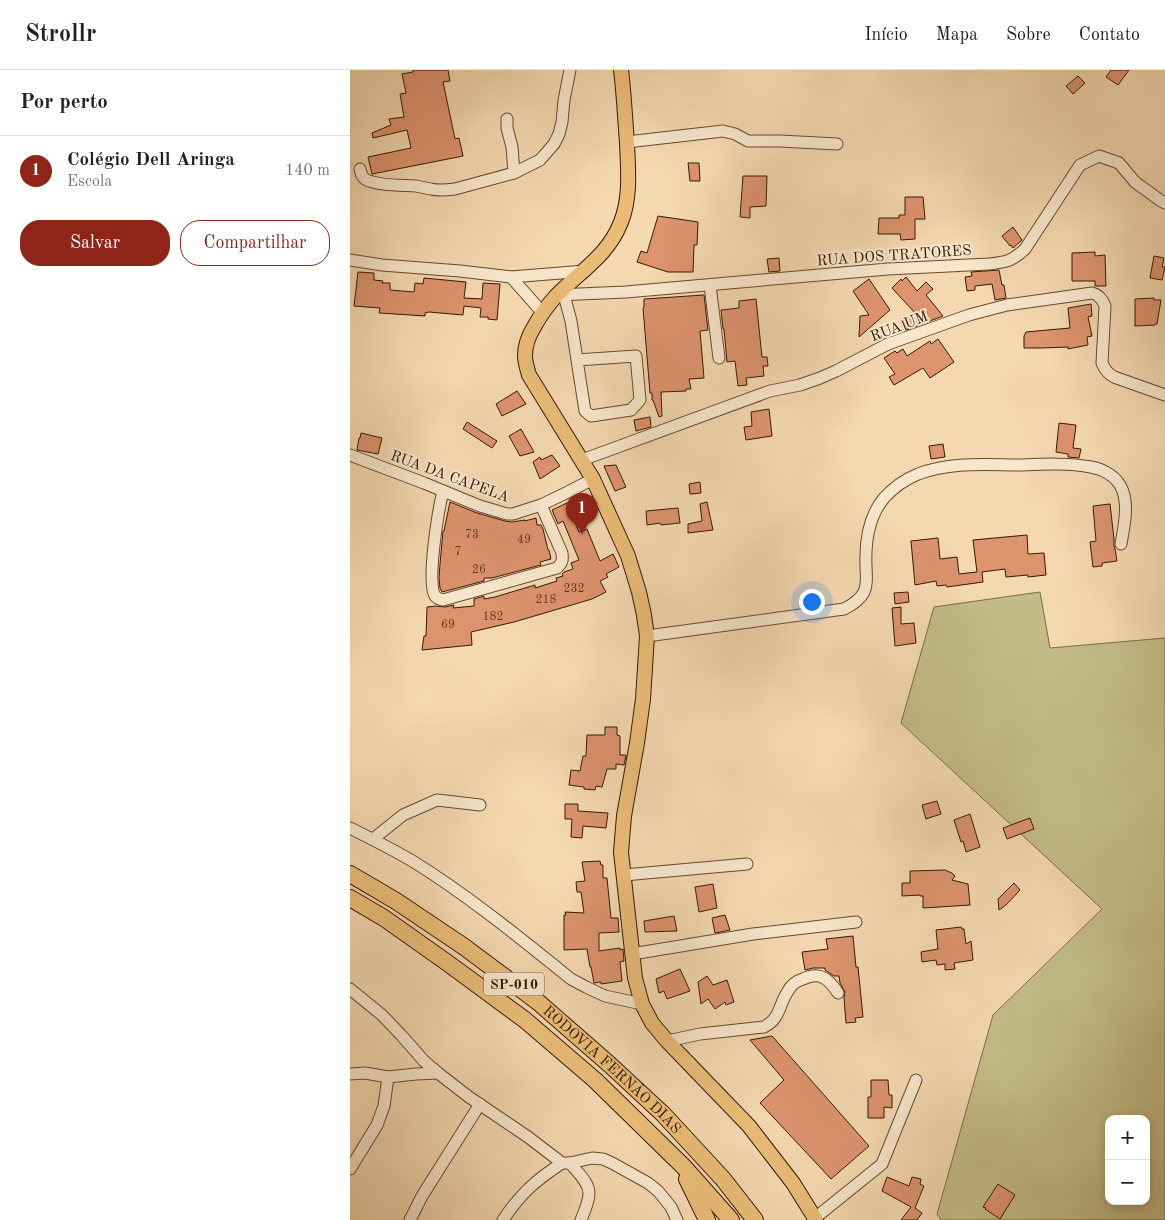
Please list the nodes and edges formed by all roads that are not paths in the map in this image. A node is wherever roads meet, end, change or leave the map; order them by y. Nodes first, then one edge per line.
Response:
1 (570, 70) edge
2 (621, 70) edge
3 (507, 118) dead end
4 (627, 142) junction
5 (837, 144) dead end
6 (360, 169) dead end
7 (514, 173) junction
8 (1165, 203) edge
9 (350, 260) edge
10 (585, 271) junction
11 (511, 277) junction
12 (710, 285) junction
13 (561, 295) junction
14 (542, 312) junction
15 (719, 358) dead end
16 (577, 360) junction
17 (1165, 395) edge
18 (350, 455) edge
19 (582, 460) junction
20 (593, 478) junction
21 (442, 491) junction
22 (542, 505) junction
23 (1121, 544) dead end
24 (647, 636) junction
25 (480, 805) dead end
26 (350, 828) edge
27 (373, 839) junction
28 (747, 864) dead end
29 (350, 874) edge
30 (624, 875) junction
31 (350, 898) edge
32 (856, 922) dead end
33 (632, 954) junction
34 (350, 990) edge
35 (838, 994) dead end
36 (642, 1004) junction
37 (667, 1041) junction
38 (438, 1073) junction
39 (350, 1074) edge
40 (388, 1076) junction
41 (916, 1080) dead end
42 (480, 1104) junction
43 (566, 1163) junction
44 (684, 1167) junction
45 (350, 1169) edge
46 (816, 1219) edge
47 (410, 1220) edge
48 (503, 1220) edge
49 (581, 1220) edge
50 (677, 1220) edge
51 (707, 1220) edge
52 (730, 1220) edge
53 (755, 1220) edge

1 - 7 street
2 - 4 main road
3 - 7 street
4 - 5 street
4 - 10 main road
6 - 7 street
8 - 12 street, RUA DOS TRATORES
9 - 11 street
10 - 11 street
10 - 13 main road
11 - 14 street
12 - 13 street, RUA DOS TRATORES
12 - 15 street
13 - 14 main road
13 - 16 street
14 - 19 main road
16 - 16 street
17 - 19 street, RUA UM
18 - 21 street, RUA DA CAPELA
19 - 20 main road
20 - 22 street, RUA DA CAPELA
20 - 24 main road
21 - 22 street, RUA DA CAPELA
21 - 22 street
23 - 24 street
24 - 30 main road
25 - 27 street
26 - 27 street
27 - 36 street
28 - 30 street
29 - 53 highway, RODOVIA FERNÃO DIAS / SP-010
30 - 33 main road
31 - 44 highway, RODOVIA FERNÃO DIAS / SP-010
32 - 33 street
33 - 36 main road
34 - 38 street
35 - 37 street
36 - 37 main road
37 - 46 main road
38 - 40 street
38 - 42 street
39 - 40 street
40 - 45 street
41 - 46 street
42 - 43 street
42 - 47 street
43 - 48 street
43 - 49 street
43 - 50 street
44 - 51 highway
44 - 52 highway, RODOVIA FERNÃO DIAS / SP-010

